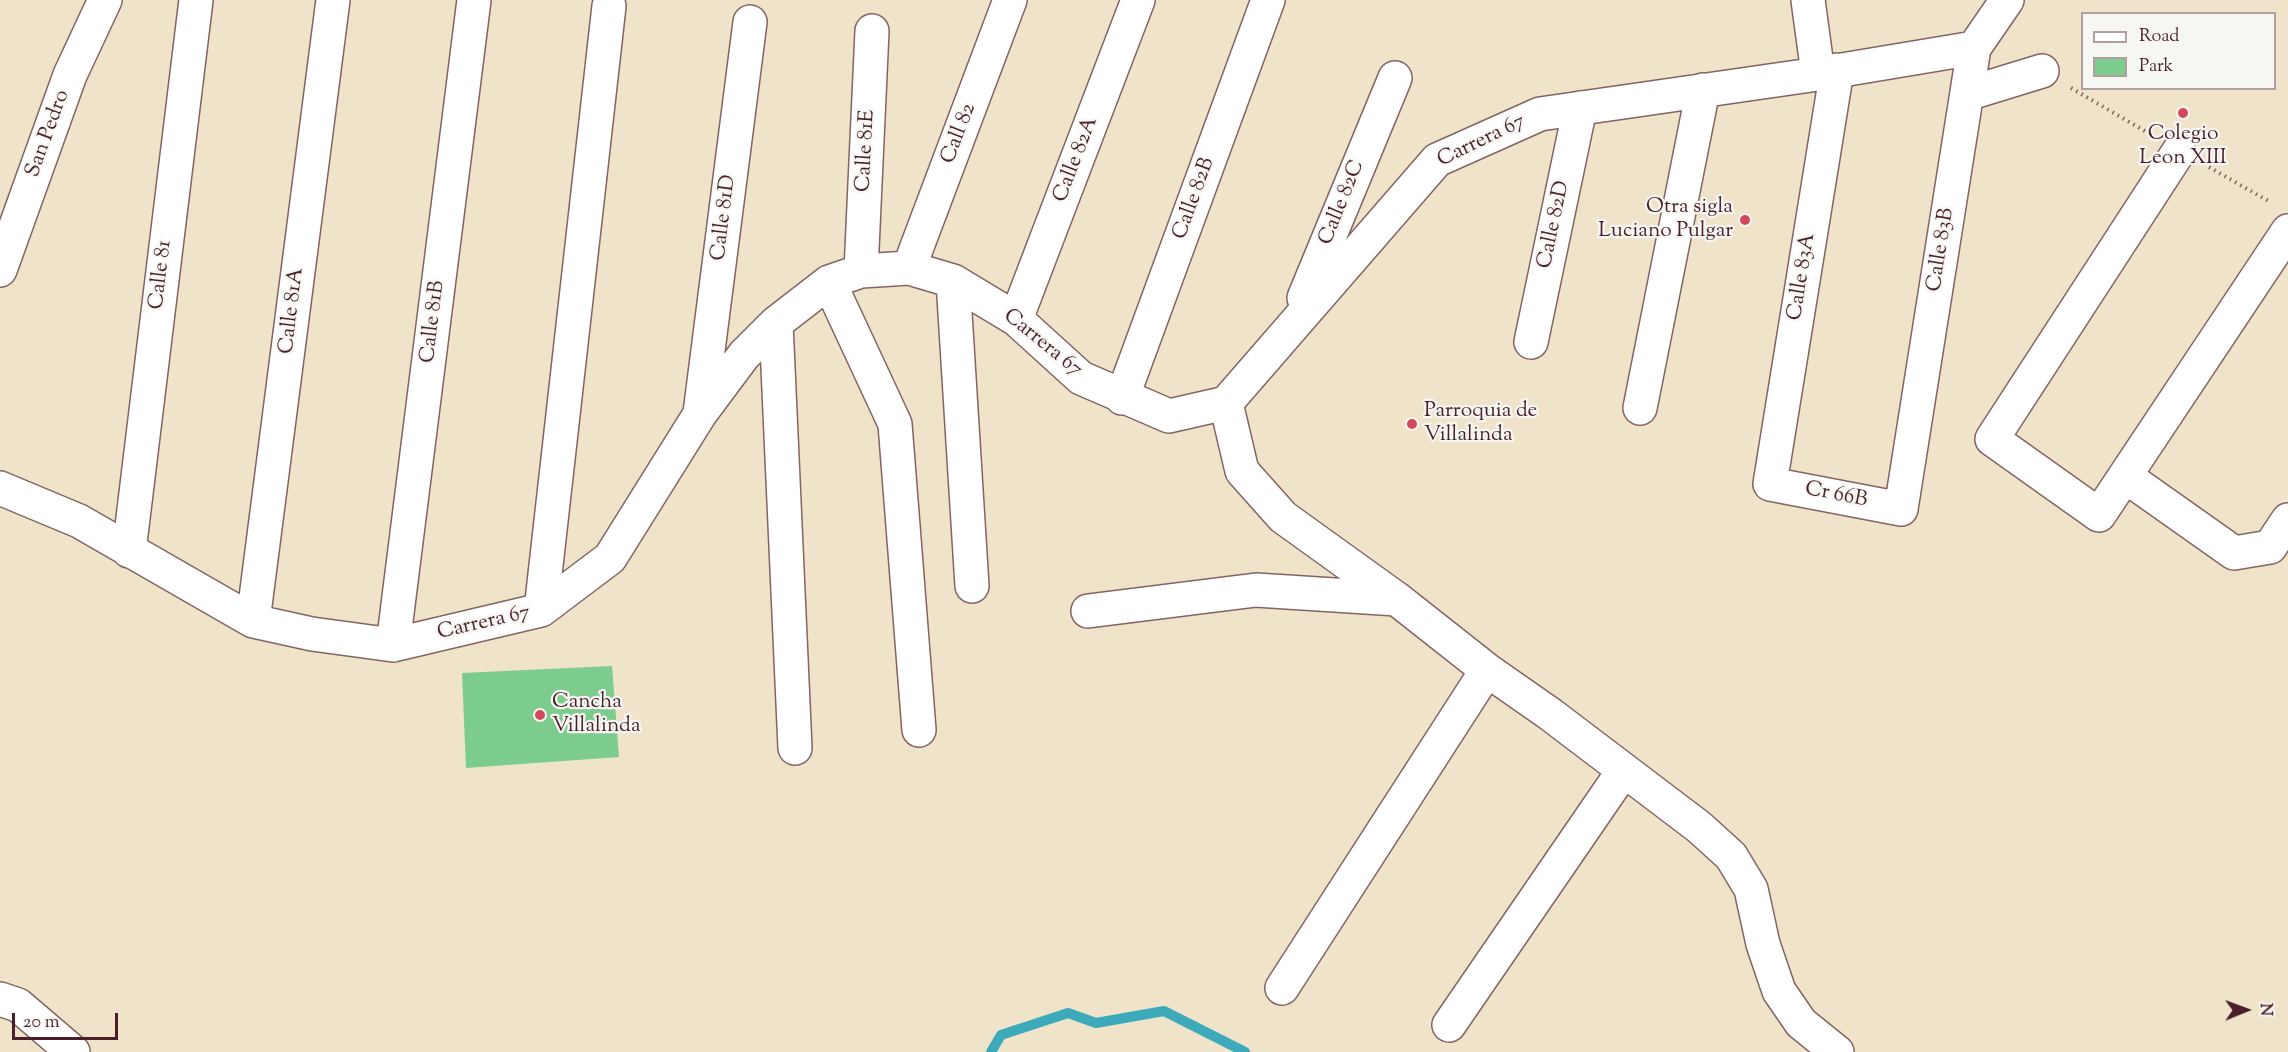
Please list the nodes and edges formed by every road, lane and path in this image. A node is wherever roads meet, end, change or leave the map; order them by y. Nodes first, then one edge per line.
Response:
1 (105, 0) edge
2 (196, 0) edge
3 (333, 0) edge
4 (474, 0) edge
5 (1010, 0) edge
6 (1138, 0) edge
7 (1268, 0) edge
8 (1808, 0) edge
9 (2007, 0) edge
10 (609, 6) dead end
11 (750, 22) dead end
12 (872, 31) dead end
13 (1974, 48) junction
14 (2042, 71) dead end
15 (1827, 72) junction
16 (1395, 78) dead end
17 (1703, 90) junction
18 (1967, 94) junction
19 (1580, 108) junction
20 (2180, 151) dead end
21 (2288, 231) edge
22 (909, 268) junction
23 (0, 270) edge
24 (861, 271) junction
25 (953, 281) junction
26 (829, 282) junction
27 (1016, 319) junction
28 (776, 323) junction
29 (1292, 328) junction
30 (1531, 342) dead end
31 (1122, 398) junction
32 (1226, 403) junction
33 (1640, 408) dead end
34 (700, 414) junction
35 (2125, 476) junction
36 (1770, 483) joint
37 (0, 488) edge
38 (1901, 509) joint
39 (2288, 520) edge
40 (129, 551) junction
41 (972, 586) dead end
42 (1396, 599) junction
43 (541, 610) junction
44 (1088, 611) dead end
45 (253, 621) junction
46 (393, 645) junction
47 (1487, 670) junction
48 (919, 730) dead end
49 (795, 748) dead end
50 (1624, 770) junction
51 (1282, 988) dead end
52 (0, 999) edge
53 (1449, 1025) dead end
54 (73, 1052) edge
55 (1838, 1052) edge

1 - 23 street, San Pedro
2 - 40 street, Calle 81
3 - 45 street, Calle 81A
4 - 46 street, Calle 81B
5 - 22 street, Call 82
6 - 27 street, Calle 82A
7 - 31 street, Calle 82B
8 - 15 street, Calle 83A
9 - 13 street, Calle 83B
10 - 43 street
11 - 34 street, Calle 81D
12 - 24 street, Calle 81E
13 - 15 street, Carrera 67
13 - 18 street, Calle 83B
14 - 18 street
15 - 17 street, Carrera 67
15 - 36 street, Calle 83A
16 - 29 street, Calle 82C
17 - 19 street, Carrera 67
17 - 33 street
18 - 38 street, Calle 83B
19 - 29 street, Carrera 67
19 - 30 street, Calle 82D
20 - 35 street
21 - 35 street
22 - 24 street, Carrera 67
22 - 25 street, Carrera 67
24 - 26 street, Carrera 67
25 - 27 street, Carrera 67
25 - 41 street
26 - 28 street, Carrera 67
26 - 48 street
27 - 31 street, Carrera 67
28 - 34 street, Carrera 67
28 - 49 street
29 - 32 street, Carrera 67
31 - 32 street, Carrera 67
32 - 42 street
34 - 43 street, Carrera 67
35 - 39 street
36 - 38 street, Cr 66B
37 - 40 street, Carrera 67
40 - 45 street, Carrera 67
42 - 44 street
42 - 47 street
43 - 46 street, Carrera 67
45 - 46 street, Carrera 67
47 - 50 street
47 - 51 street
50 - 53 street
50 - 55 street
52 - 54 street

